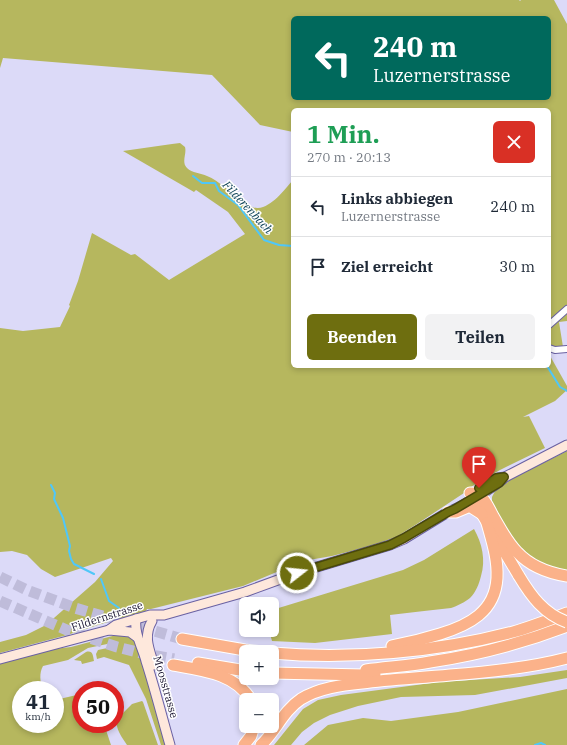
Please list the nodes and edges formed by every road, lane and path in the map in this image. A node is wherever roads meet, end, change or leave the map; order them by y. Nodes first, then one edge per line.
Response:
1 (567, 309) edge
2 (551, 323) edge
3 (551, 349) edge
4 (567, 349) edge
5 (567, 445) edge
6 (490, 484) junction
7 (478, 496) junction
8 (448, 512) junction
9 (485, 519) junction
10 (567, 576) edge
11 (567, 613) edge
12 (164, 614) junction
13 (152, 621) junction
14 (567, 622) edge
15 (137, 623) junction
16 (567, 626) edge
17 (109, 630) junction
18 (137, 637) junction
19 (182, 639) tunnel mouth
20 (239, 649) edge
21 (150, 653) junction
22 (279, 654) edge
23 (332, 655) junction
24 (567, 658) edge
25 (0, 659) edge
26 (239, 670) edge
27 (279, 673) edge
28 (326, 674) junction
29 (246, 693) edge
30 (252, 733) edge
31 (170, 745) edge
32 (176, 745) edge
33 (244, 745) edge
34 (261, 745) edge

1 - 2 street
3 - 4 street
5 - 6 main road, Fildernstrasse
6 - 7 main road, Fildernstrasse
6 - 7 highway
7 - 8 main road, Fildernstrasse
7 - 9 highway
7 - 10 highway
8 - 9 highway
8 - 12 main road, Fildernstrasse
9 - 14 highway, bridge
9 - 23 highway
11 - 23 highway
12 - 13 main road
12 - 15 main road, Fildernstrasse
13 - 15 main road
13 - 21 main road, Moosstrasse
15 - 17 main road, Fildernstrasse
15 - 18 main road, Moosstrasse
15 - 21 main road, Moosstrasse
16 - 28 highway
17 - 18 main road
17 - 25 main road, Fildernstrasse
18 - 31 main road, Moosstrasse
19 - 20 highway
21 - 32 main road, Moosstrasse
22 - 23 highway
24 - 28 highway
24 - 34 highway
26 - 29 highway
27 - 28 highway
30 - 33 highway

